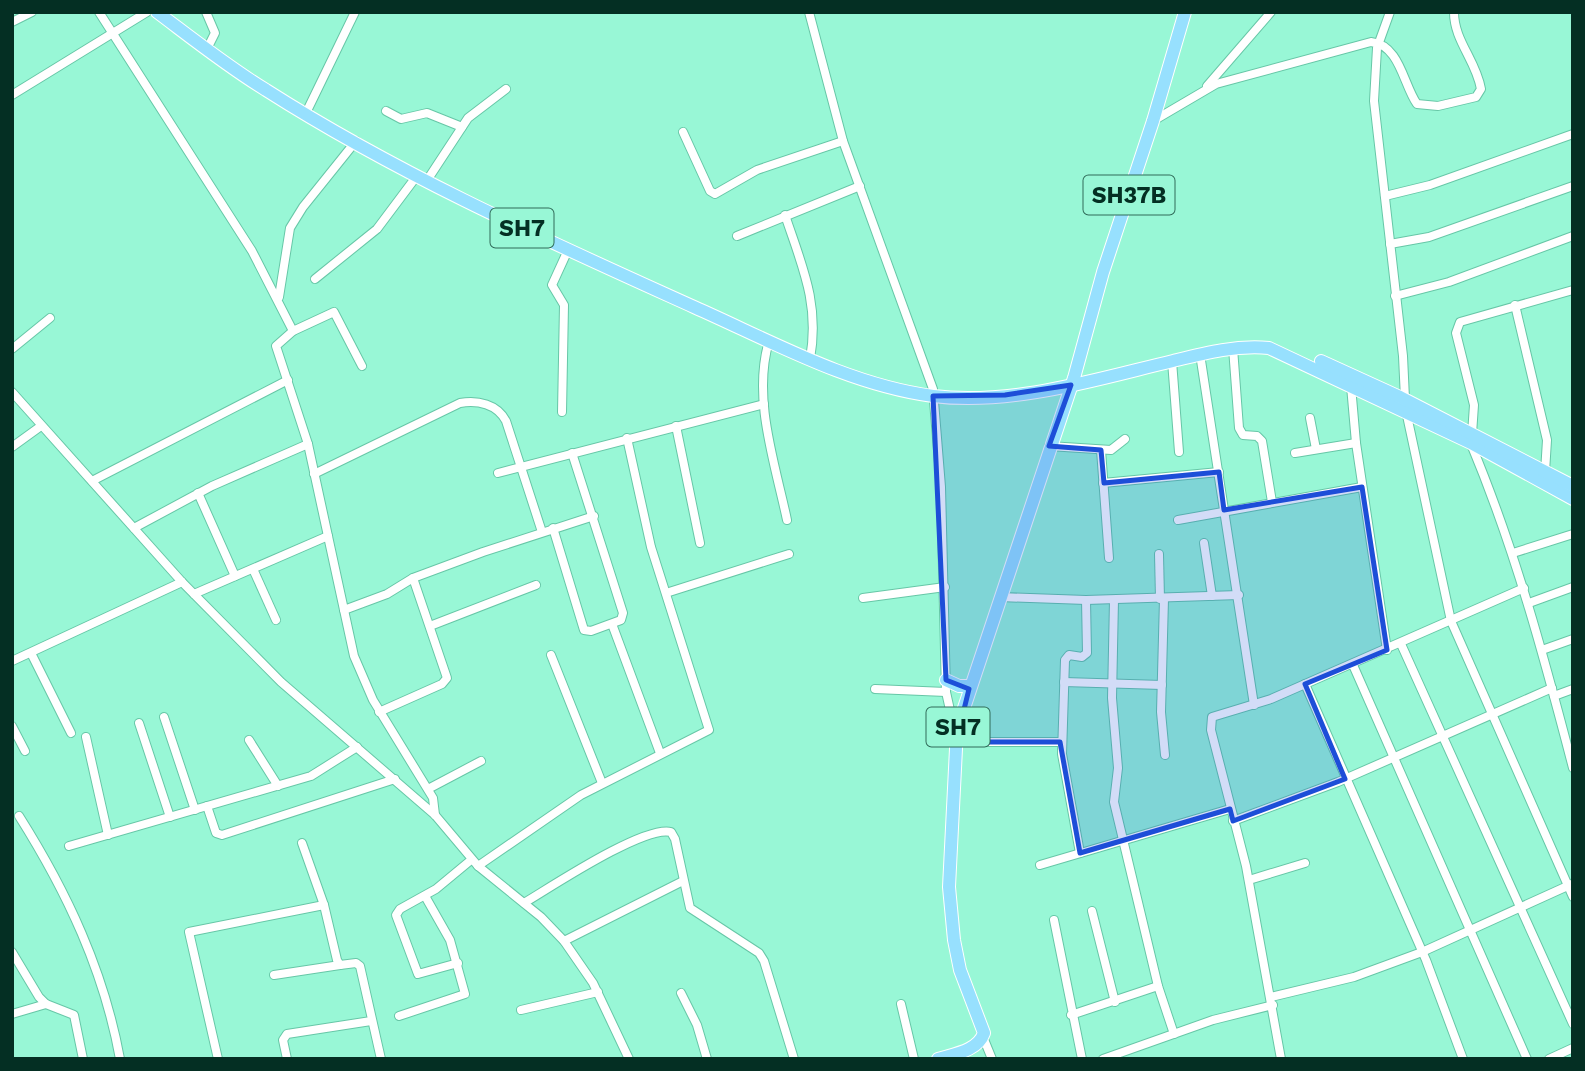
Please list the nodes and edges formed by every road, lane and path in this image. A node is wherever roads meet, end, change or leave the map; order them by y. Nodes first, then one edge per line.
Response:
1 (32, 12) edge
2 (99, 12) edge
3 (147, 12) edge
4 (157, 12) edge
5 (206, 12) edge
6 (355, 12) edge
7 (809, 12) edge
8 (1185, 12) edge
9 (1271, 12) edge
10 (1390, 12) edge
11 (1454, 12) edge
12 (12, 22) edge
13 (114, 33) junction
14 (1381, 43) junction
15 (207, 50) junction
16 (506, 89) dead end
17 (1203, 91) junction
18 (12, 95) edge
19 (386, 111) dead end
20 (306, 113) junction
21 (1153, 121) junction
22 (461, 127) junction
23 (684, 132) dead end
24 (1573, 134) edge
25 (355, 141) junction
26 (843, 141) junction
27 (421, 179) junction
28 (860, 186) junction
29 (1573, 186) edge
30 (1385, 196) junction
31 (785, 215) junction
32 (737, 236) dead end
33 (1573, 236) edge
34 (1390, 244) junction
35 (568, 250) junction
36 (315, 279) dead end
37 (1573, 290) edge
38 (1395, 296) junction
39 (278, 298) junction
40 (1515, 305) junction
41 (50, 318) dead end
42 (293, 331) junction
43 (769, 341) junction
44 (1233, 348) junction
45 (12, 349) edge
46 (1200, 354) junction
47 (810, 359) junction
48 (1172, 361) junction
49 (362, 366) dead end
50 (288, 380) junction
51 (1073, 381) junction
52 (1351, 384) junction
53 (12, 392) edge
54 (933, 393) junction
55 (764, 404) junction
56 (1405, 405) junction
57 (562, 412) dead end
58 (1310, 418) dead end
59 (41, 426) junction
60 (676, 426) junction
61 (627, 438) junction
62 (1125, 439) dead end
63 (1471, 439) junction
64 (1356, 443) junction
65 (308, 444) junction
66 (1049, 446) junction
67 (12, 447) edge
68 (1316, 449) junction
69 (1101, 450) junction
70 (1179, 452) dead end
71 (572, 453) junction
72 (1295, 453) dead end
73 (520, 466) junction
74 (1219, 472) junction
75 (1545, 472) junction
76 (498, 473) dead end
77 (314, 474) junction
78 (92, 481) junction
79 (1103, 483) junction
80 (1573, 486) edge
81 (1362, 487) junction
82 (198, 493) junction
83 (1573, 499) edge
84 (1272, 502) junction
85 (1224, 510) junction
86 (594, 516) junction
87 (787, 520) dead end
88 (1178, 520) dead end
89 (134, 528) junction
90 (553, 528) junction
91 (542, 532) junction
92 (1573, 534) edge
93 (328, 536) junction
94 (700, 543) dead end
95 (1204, 543) dead end
96 (1513, 552) junction
97 (789, 554) dead end
98 (1158, 554) dead end
99 (1109, 558) dead end
100 (253, 569) junction
101 (235, 576) junction
102 (413, 578) junction
103 (182, 582) junction
104 (536, 585) dead end
105 (945, 587) junction
106 (1573, 587) edge
107 (1524, 588) junction
108 (666, 593) junction
109 (194, 594) junction
110 (1239, 595) junction
111 (1212, 596) junction
112 (1000, 597) junction
113 (863, 598) dead end
114 (1162, 599) junction
115 (1086, 600) junction
116 (1114, 600) junction
117 (1529, 603) junction
118 (344, 610) junction
119 (276, 620) dead end
120 (1451, 621) junction
121 (612, 624) junction
122 (430, 626) junction
123 (1573, 639) edge
124 (1401, 644) junction
125 (1387, 650) junction
126 (1542, 650) junction
127 (31, 653) junction
128 (551, 655) dead end
129 (12, 661) edge
130 (1353, 665) junction
131 (1065, 682) junction
132 (1113, 684) junction
133 (1305, 684) junction
134 (1162, 685) junction
135 (946, 686) junction
136 (970, 686) junction
137 (875, 689) dead end
138 (1573, 689) edge
139 (1553, 692) junction
140 (1254, 705) junction
141 (379, 712) junction
142 (1491, 716) junction
143 (164, 717) dead end
144 (960, 720) junction
145 (139, 723) dead end
146 (12, 726) edge
147 (71, 733) dead end
148 (86, 737) dead end
149 (1444, 737) junction
150 (249, 740) dead end
151 (956, 742) junction
152 (1061, 742) junction
153 (357, 747) junction
154 (25, 751) dead end
155 (660, 753) junction
156 (1165, 755) dead end
157 (1396, 758) junction
158 (481, 761) dead end
159 (1573, 768) edge
160 (395, 779) junction
161 (1345, 779) junction
162 (602, 783) junction
163 (278, 786) junction
164 (428, 789) junction
165 (207, 806) junction
166 (1230, 809) junction
167 (195, 810) junction
168 (19, 816) dead end
169 (435, 816) junction
170 (170, 817) junction
171 (1233, 821) junction
172 (108, 835) junction
173 (1123, 842) junction
174 (302, 843) dead end
175 (69, 846) dead end
176 (1080, 853) junction
177 (475, 863) junction
178 (1305, 863) dead end
179 (1040, 865) dead end
180 (1249, 880) junction
181 (683, 881) junction
182 (1570, 885) edge
183 (425, 896) junction
184 (1573, 897) edge
185 (524, 902) junction
186 (324, 905) junction
187 (1520, 909) junction
188 (1092, 911) dead end
189 (1054, 920) dead end
190 (1471, 931) junction
191 (564, 942) junction
192 (12, 952) edge
193 (1422, 952) junction
194 (458, 963) junction
195 (340, 965) junction
196 (274, 975) dead end
197 (1158, 986) junction
198 (598, 992) junction
199 (681, 993) dead end
200 (1272, 1001) junction
201 (1115, 1002) junction
202 (46, 1004) junction
203 (901, 1004) dead end
204 (521, 1010) dead end
205 (12, 1014) edge
206 (1071, 1014) junction
207 (399, 1016) dead end
208 (371, 1021) junction
209 (1573, 1024) edge
210 (1174, 1034) junction
211 (983, 1037) junction
212 (1573, 1048) edge
213 (1461, 1058) edge
214 (83, 1059) edge
215 (120, 1059) edge
216 (218, 1059) edge
217 (287, 1059) edge
218 (380, 1059) edge
219 (629, 1059) edge
220 (707, 1059) edge
221 (794, 1059) edge
222 (914, 1059) edge
223 (938, 1059) edge
224 (992, 1059) edge
225 (1083, 1059) edge
226 (1103, 1059) edge
227 (1281, 1059) edge
228 (1527, 1059) edge
229 (1549, 1059) edge

1 - 12 street
2 - 13 street
3 - 13 street
4 - 15 main road, SH7
5 - 15 street
6 - 20 street
7 - 26 street
8 - 21 main road, SH37B
9 - 17 street
10 - 14 street
11 - 14 street
13 - 18 street
13 - 39 street
14 - 17 street
14 - 30 street
15 - 20 main road, SH7
16 - 22 street
17 - 21 street
19 - 22 street
20 - 25 main road, SH7
21 - 51 main road, SH37B
22 - 27 street
23 - 26 street
24 - 30 street
25 - 27 main road, SH7
25 - 39 street
26 - 28 street
27 - 35 main road, SH7
27 - 36 street
28 - 31 street
28 - 54 street
29 - 34 street
30 - 34 street
31 - 32 street
31 - 47 street
33 - 38 street
34 - 38 street
35 - 43 main road, SH7
35 - 57 street
37 - 40 street
38 - 56 street
39 - 42 street
40 - 63 street
40 - 75 street
41 - 45 street
42 - 49 street
42 - 50 street
43 - 47 main road, SH7
43 - 55 street
44 - 46 main road
44 - 52 main road
44 - 84 street
46 - 48 main road
46 - 74 street
47 - 54 main road, SH7
48 - 51 main road
48 - 70 street
50 - 65 street
50 - 78 street
51 - 54 main road, SH7
51 - 56 main road
51 - 66 main road, SH7
52 - 56 main road
52 - 64 street
53 - 59 street
54 - 105 street
55 - 60 street
55 - 87 street
56 - 63 main road
56 - 120 street
58 - 68 street
59 - 67 street
59 - 78 street
60 - 61 street
60 - 94 street
61 - 71 street
61 - 108 street
62 - 69 street
63 - 75 main road
63 - 83 main road
63 - 96 street
64 - 68 street
64 - 81 street
65 - 77 street
65 - 82 street
66 - 69 street
66 - 112 main road, SH7
68 - 72 street
69 - 79 street
71 - 73 street
71 - 86 street
73 - 76 street
73 - 77 street
73 - 91 street
74 - 79 street
74 - 85 street
75 - 80 main road
77 - 93 street
78 - 89 street
79 - 99 street
81 - 84 street
81 - 125 street
82 - 89 street
82 - 101 street
84 - 85 street
85 - 88 street
85 - 110 street
86 - 90 street
86 - 121 street
89 - 103 street
90 - 91 street
90 - 121 street
91 - 102 street
92 - 96 street
93 - 100 street
93 - 118 street
95 - 111 street
96 - 107 street
97 - 108 street
98 - 114 street
100 - 101 street
100 - 119 street
101 - 109 street
102 - 118 street
102 - 122 street
103 - 109 street
103 - 127 street
104 - 122 street
105 - 113 street
105 - 135 street
106 - 117 street
107 - 117 street
107 - 120 street
108 - 155 street
109 - 153 street
110 - 111 street
110 - 140 street
111 - 114 street
112 - 115 street
112 - 136 main road, SH7
114 - 116 street
114 - 134 street
115 - 116 street
115 - 131 street
116 - 132 street
117 - 126 street
118 - 141 street
120 - 124 street
120 - 142 street
121 - 155 street
122 - 141 street
123 - 126 street
124 - 125 street
124 - 149 street
125 - 130 street
126 - 139 street
127 - 129 street
127 - 147 street
128 - 162 street
130 - 133 street
130 - 157 street
131 - 132 street
131 - 152 street
132 - 134 street
132 - 173 street
133 - 140 street
133 - 161 street
134 - 156 street
135 - 136 main road
135 - 137 street
135 - 144 street
136 - 144 main road, SH7
138 - 139 street
139 - 142 street
139 - 159 street
140 - 166 street
141 - 164 street
142 - 149 street
142 - 182 street
143 - 167 street
144 - 151 main road, SH7
145 - 170 street
146 - 154 street
148 - 172 street
149 - 157 street
149 - 187 street
150 - 163 street
151 - 152 street
151 - 211 main road, SH7
152 - 176 street
153 - 160 street
153 - 163 street
155 - 162 street
157 - 161 street
157 - 190 street
158 - 164 street
160 - 165 street
160 - 169 street
161 - 171 street
161 - 193 street
162 - 177 street
163 - 165 street
164 - 169 street
165 - 167 street
166 - 171 street
166 - 173 street
167 - 170 street
168 - 215 street
169 - 177 street
170 - 172 street
171 - 180 street
172 - 175 street
173 - 176 street
173 - 197 street
174 - 186 street
176 - 179 street
177 - 183 street
177 - 185 street
178 - 180 street
180 - 200 street
181 - 185 street
181 - 191 street
181 - 221 street
182 - 184 street
182 - 187 street
183 - 194 street
183 - 194 street
185 - 191 street
186 - 195 street
186 - 216 street
187 - 190 street
187 - 209 street
188 - 201 street
189 - 206 street
190 - 193 street
190 - 228 street
191 - 198 street
192 - 202 street
193 - 200 street
193 - 213 street
194 - 207 street
195 - 196 street
195 - 208 street
197 - 201 street
197 - 210 street
198 - 204 street
198 - 219 street
199 - 220 street
200 - 210 street
200 - 227 street
201 - 206 street
202 - 205 street
202 - 214 street
203 - 222 street
206 - 225 street
208 - 217 street
208 - 218 street
210 - 226 street
211 - 223 main road
211 - 224 street
212 - 229 street

